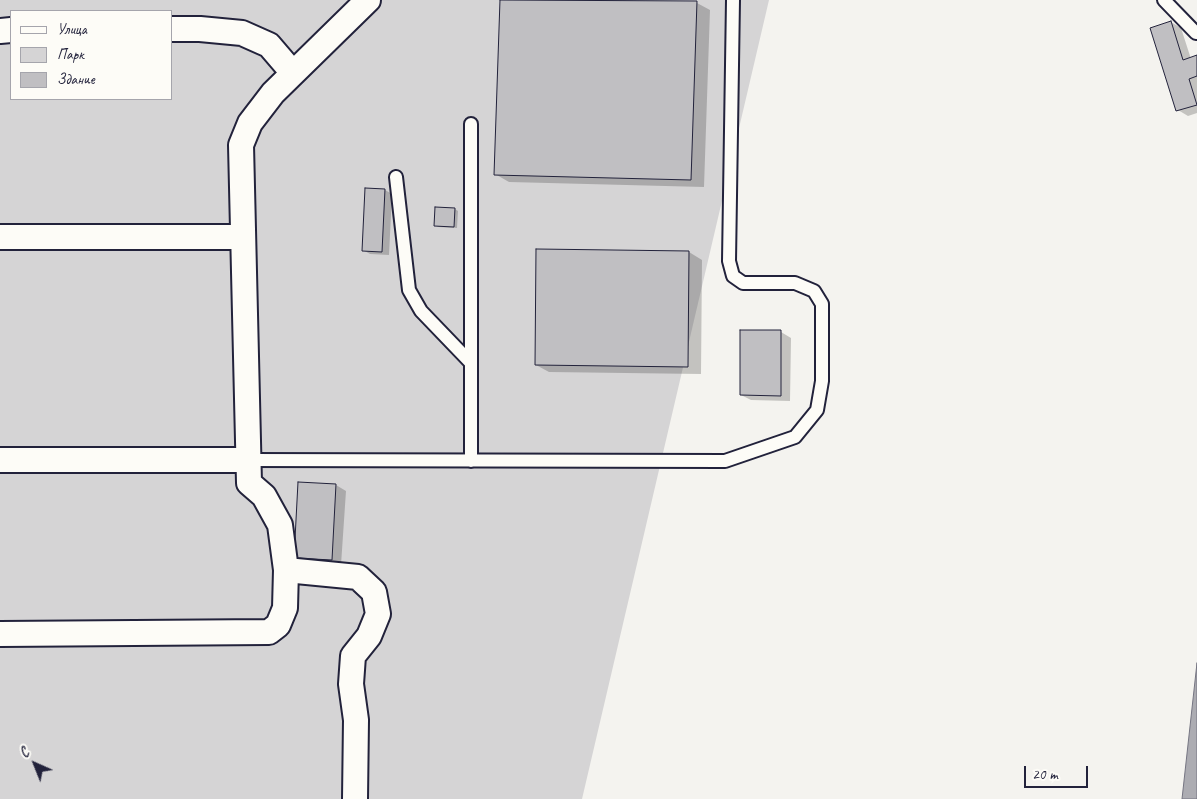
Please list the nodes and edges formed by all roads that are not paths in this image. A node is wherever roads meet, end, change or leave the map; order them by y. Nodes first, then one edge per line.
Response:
1 (368, 0) edge
2 (733, 0) edge
3 (1164, 0) edge
4 (172, 29) edge
5 (1196, 33) edge
6 (293, 73) junction
7 (471, 124) dead end
8 (396, 177) dead end
9 (243, 236) junction
10 (0, 237) edge
11 (471, 363) junction
12 (0, 460) edge
13 (247, 460) junction
14 (471, 461) junction
15 (286, 570) junction
16 (0, 634) edge
17 (354, 799) edge

1 - 6 street
2 - 14 lane
3 - 5 lane
4 - 6 street
6 - 9 street
7 - 11 lane
8 - 11 lane
9 - 10 street
9 - 13 street
11 - 14 lane
12 - 13 street
13 - 14 lane
13 - 15 street
15 - 16 street
15 - 17 street

